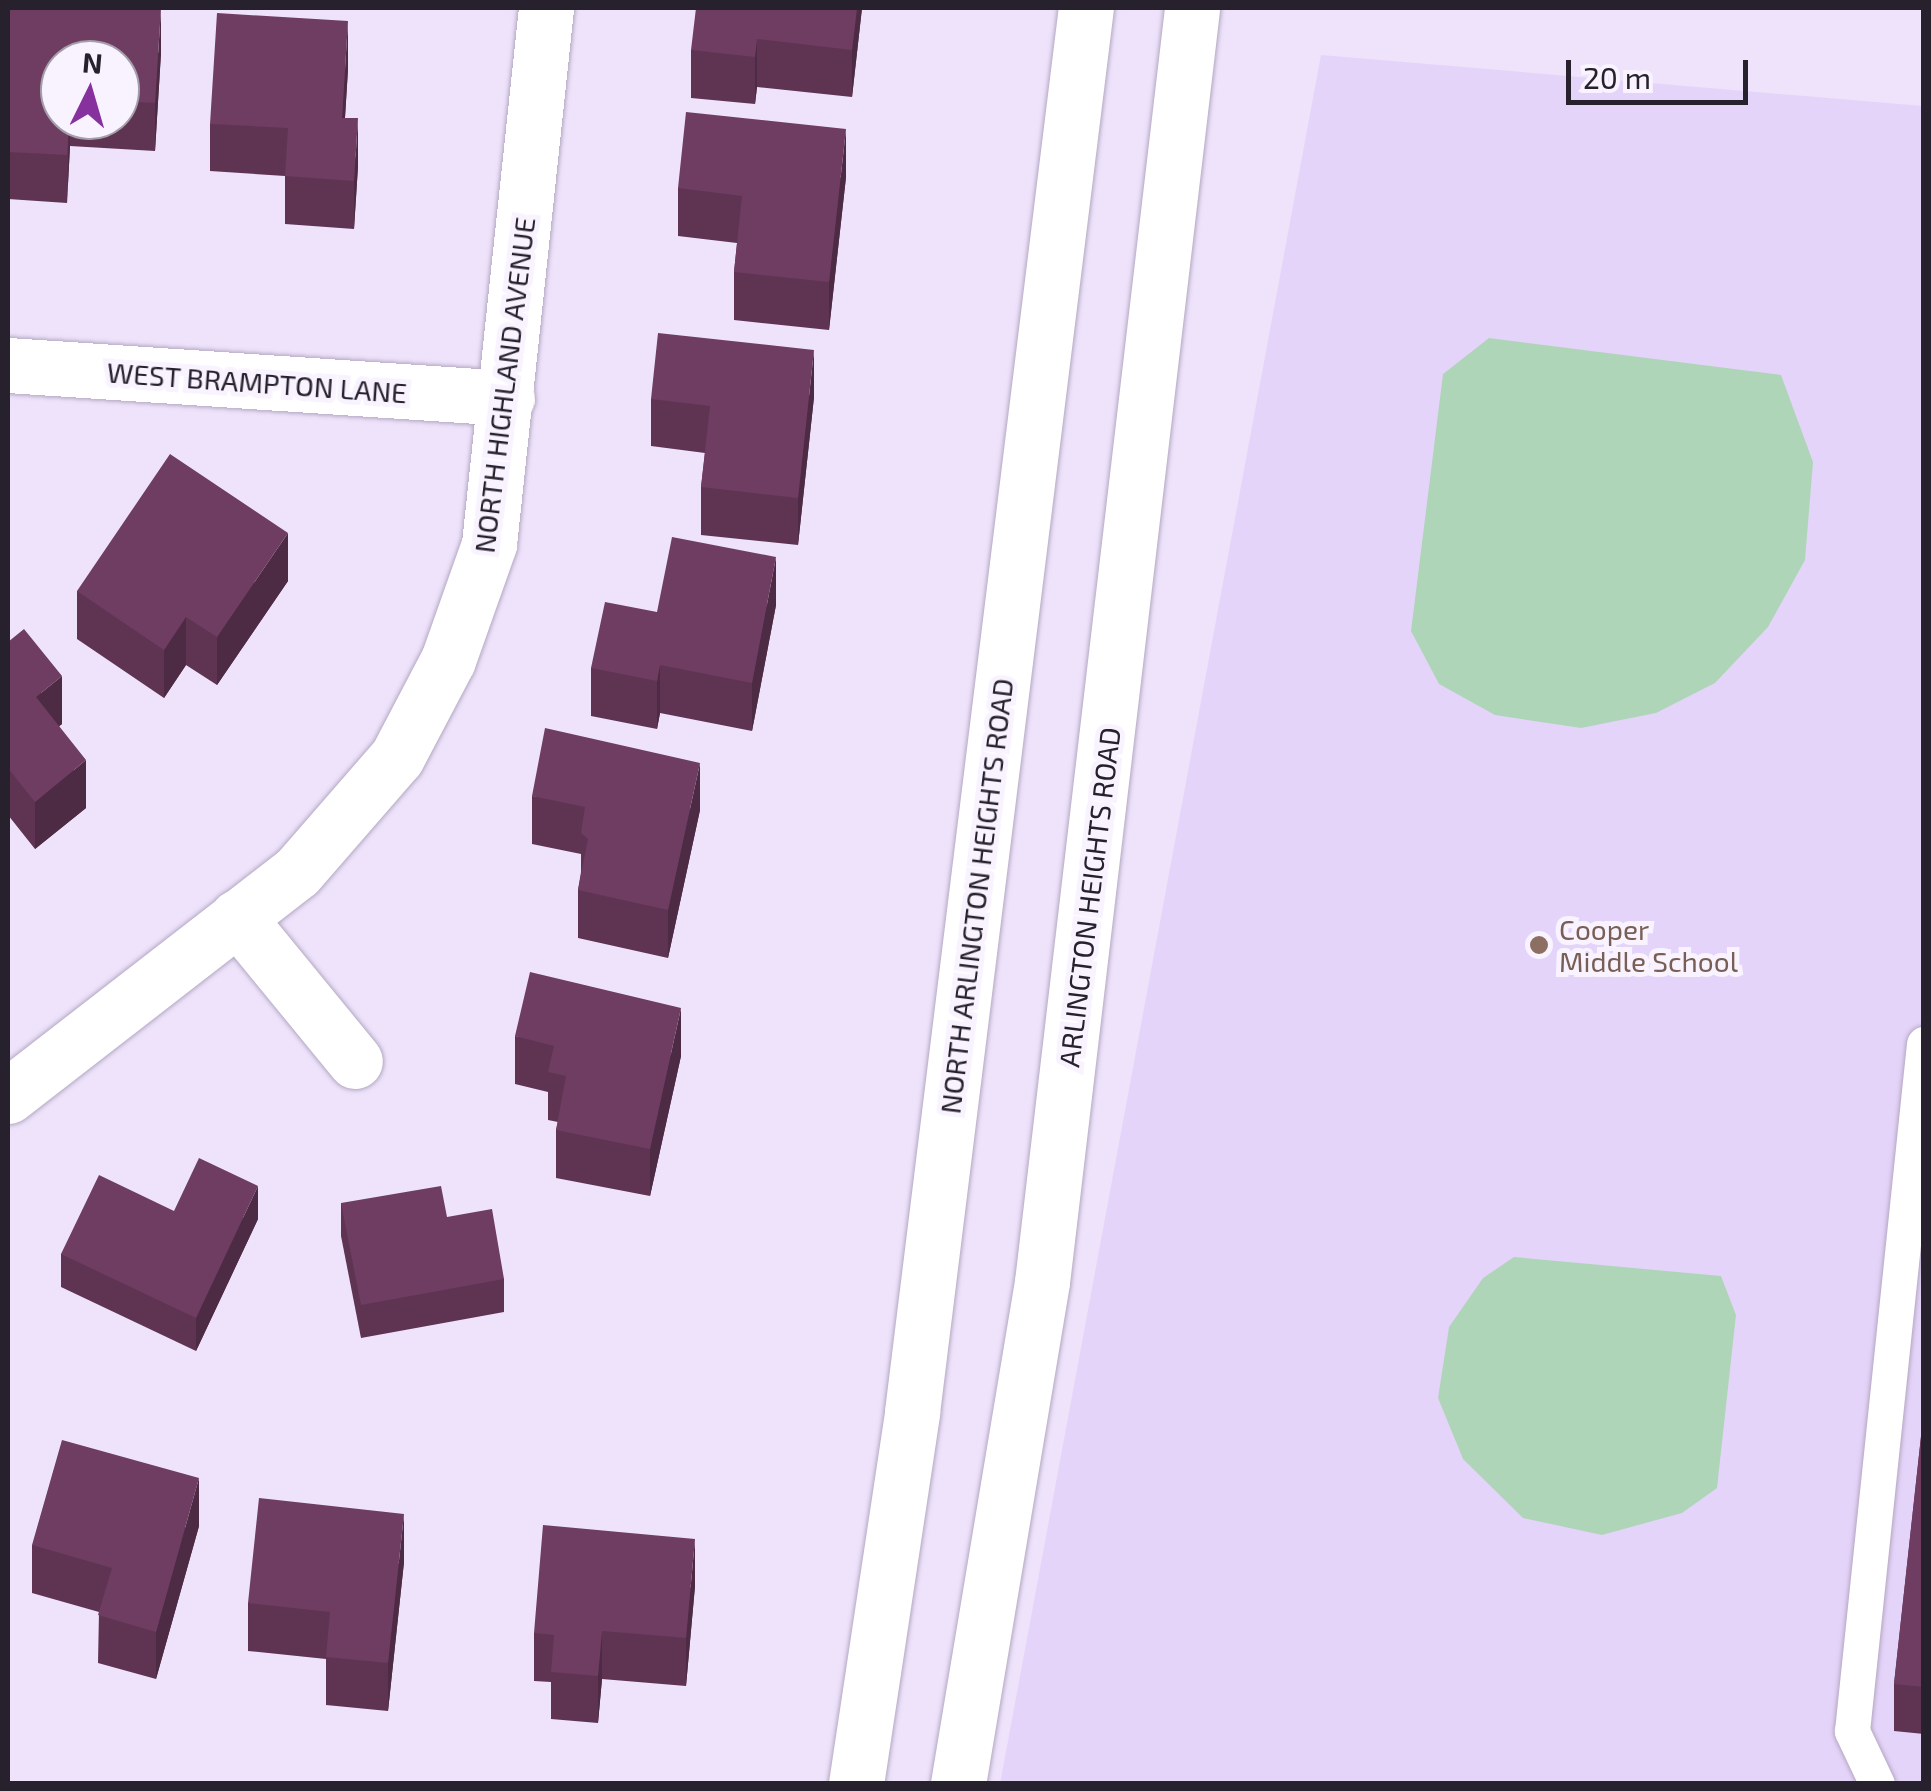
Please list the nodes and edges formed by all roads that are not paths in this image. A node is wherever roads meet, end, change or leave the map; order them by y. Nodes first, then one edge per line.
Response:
1 (546, 8) edge
2 (1086, 8) edge
3 (1192, 8) edge
4 (8, 365) edge
5 (507, 398) junction
6 (237, 917) junction
7 (1924, 1044) edge
8 (355, 1061) dead end
9 (8, 1096) edge
10 (856, 1784) edge
11 (958, 1784) edge
12 (1877, 1784) edge

1 - 5 main road, NORTH HIGHLAND AVENUE
2 - 10 main road, NORTH ARLINGTON HEIGHTS ROAD
3 - 11 main road, ARLINGTON HEIGHTS ROAD
4 - 5 main road, WEST BRAMPTON LANE
5 - 6 main road, NORTH HIGHLAND AVENUE
6 - 8 main road
6 - 9 main road, NORTH HIGHLAND AVENUE
7 - 12 lane

